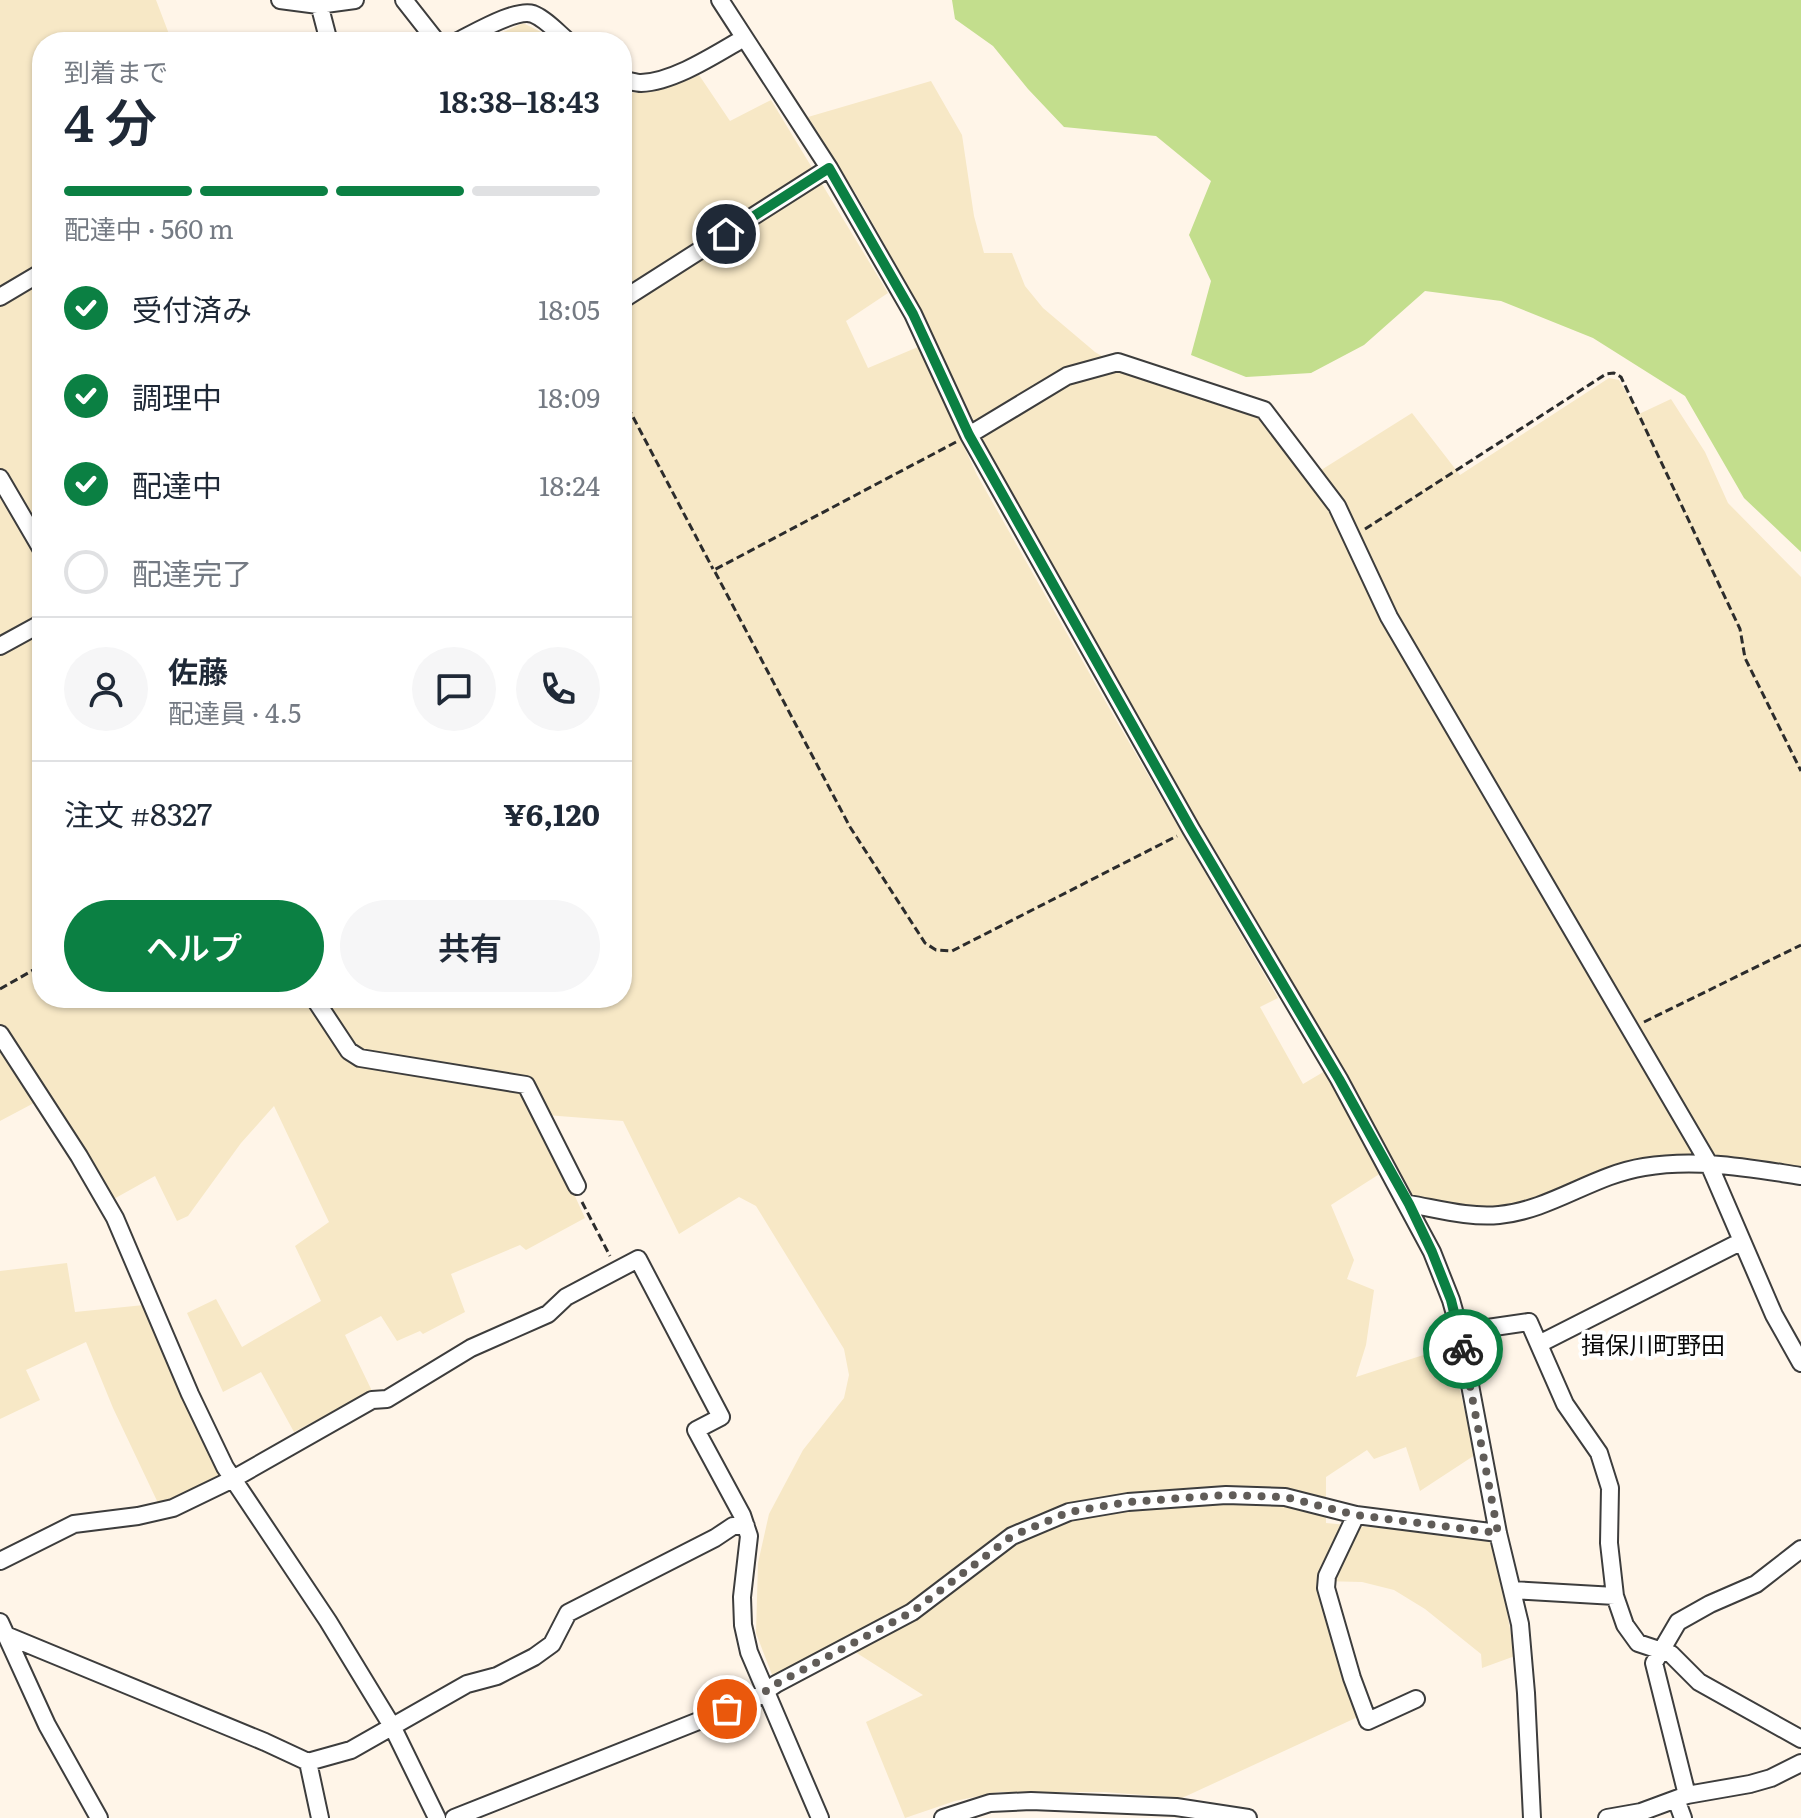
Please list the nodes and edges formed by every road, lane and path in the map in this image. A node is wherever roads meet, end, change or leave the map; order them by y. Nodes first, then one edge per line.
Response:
1 (280, 0) edge
2 (355, 0) edge
3 (404, 0) edge
4 (720, 0) edge
5 (318, 2) edge
6 (326, 32) edge
7 (429, 32) edge
8 (477, 32) edge
9 (557, 32) edge
10 (744, 38) junction
11 (632, 82) edge
12 (829, 168) junction
13 (32, 278) edge
14 (632, 294) edge
15 (0, 297) edge
16 (632, 415) edge
17 (969, 435) junction
18 (0, 478) edge
19 (32, 533) edge
20 (1350, 538) junction
21 (714, 570) junction
22 (32, 628) edge
23 (0, 646) edge
24 (1801, 771) edge
25 (1191, 829) junction
26 (1801, 945) edge
27 (32, 971) edge
28 (0, 989) edge
29 (321, 1008) edge
30 (1630, 1029) junction
31 (0, 1034) edge
32 (1708, 1162) junction
33 (1801, 1176) edge
34 (577, 1186) joint
35 (1409, 1204) junction
36 (1742, 1241) junction
37 (618, 1270) junction
38 (1460, 1332) junction
39 (1541, 1343) junction
40 (1801, 1363) edge
41 (233, 1479) junction
42 (1356, 1515) junction
43 (746, 1526) junction
44 (1498, 1533) junction
45 (1801, 1549) edge
46 (0, 1561) edge
47 (1512, 1590) junction
48 (1615, 1596) junction
49 (4, 1629) edge
50 (1662, 1652) junction
51 (766, 1692) junction
52 (1416, 1699) dead end
53 (392, 1726) junction
54 (1801, 1739) edge
55 (308, 1762) junction
56 (1801, 1763) edge
57 (1682, 1797) junction
58 (99, 1818) edge
59 (320, 1818) edge
60 (437, 1818) edge
61 (454, 1818) edge
62 (820, 1818) edge
63 (943, 1818) edge
64 (1248, 1818) edge
65 (1532, 1818) edge
66 (1607, 1818) edge
67 (1683, 1818) edge

1 - 5 street
2 - 5 street
3 - 7 street
4 - 10 street
5 - 6 street
8 - 9 street
10 - 11 street
10 - 12 street
12 - 14 street
12 - 17 street
13 - 15 street
16 - 21 path
17 - 20 street
17 - 21 path
17 - 25 street
18 - 19 street
20 - 24 path
20 - 30 street
21 - 25 path
22 - 23 street
25 - 35 street
26 - 30 path
27 - 28 path
29 - 34 street
30 - 32 street
31 - 41 street
32 - 33 street
32 - 35 street
32 - 36 street
34 - 37 path
35 - 38 street
36 - 39 street
36 - 40 street
37 - 41 street
37 - 43 street
38 - 39 street
38 - 44 street
39 - 48 street
41 - 46 street
41 - 53 street
42 - 44 street
42 - 51 street
42 - 52 street
43 - 51 street
43 - 53 street
44 - 47 street
45 - 50 street
47 - 48 street
47 - 65 street
48 - 50 street
49 - 55 street
49 - 58 street
50 - 54 street
50 - 57 street
51 - 61 street
51 - 62 street
53 - 55 street
53 - 60 street
55 - 59 street
56 - 57 street
57 - 66 street
57 - 67 street
63 - 64 street

